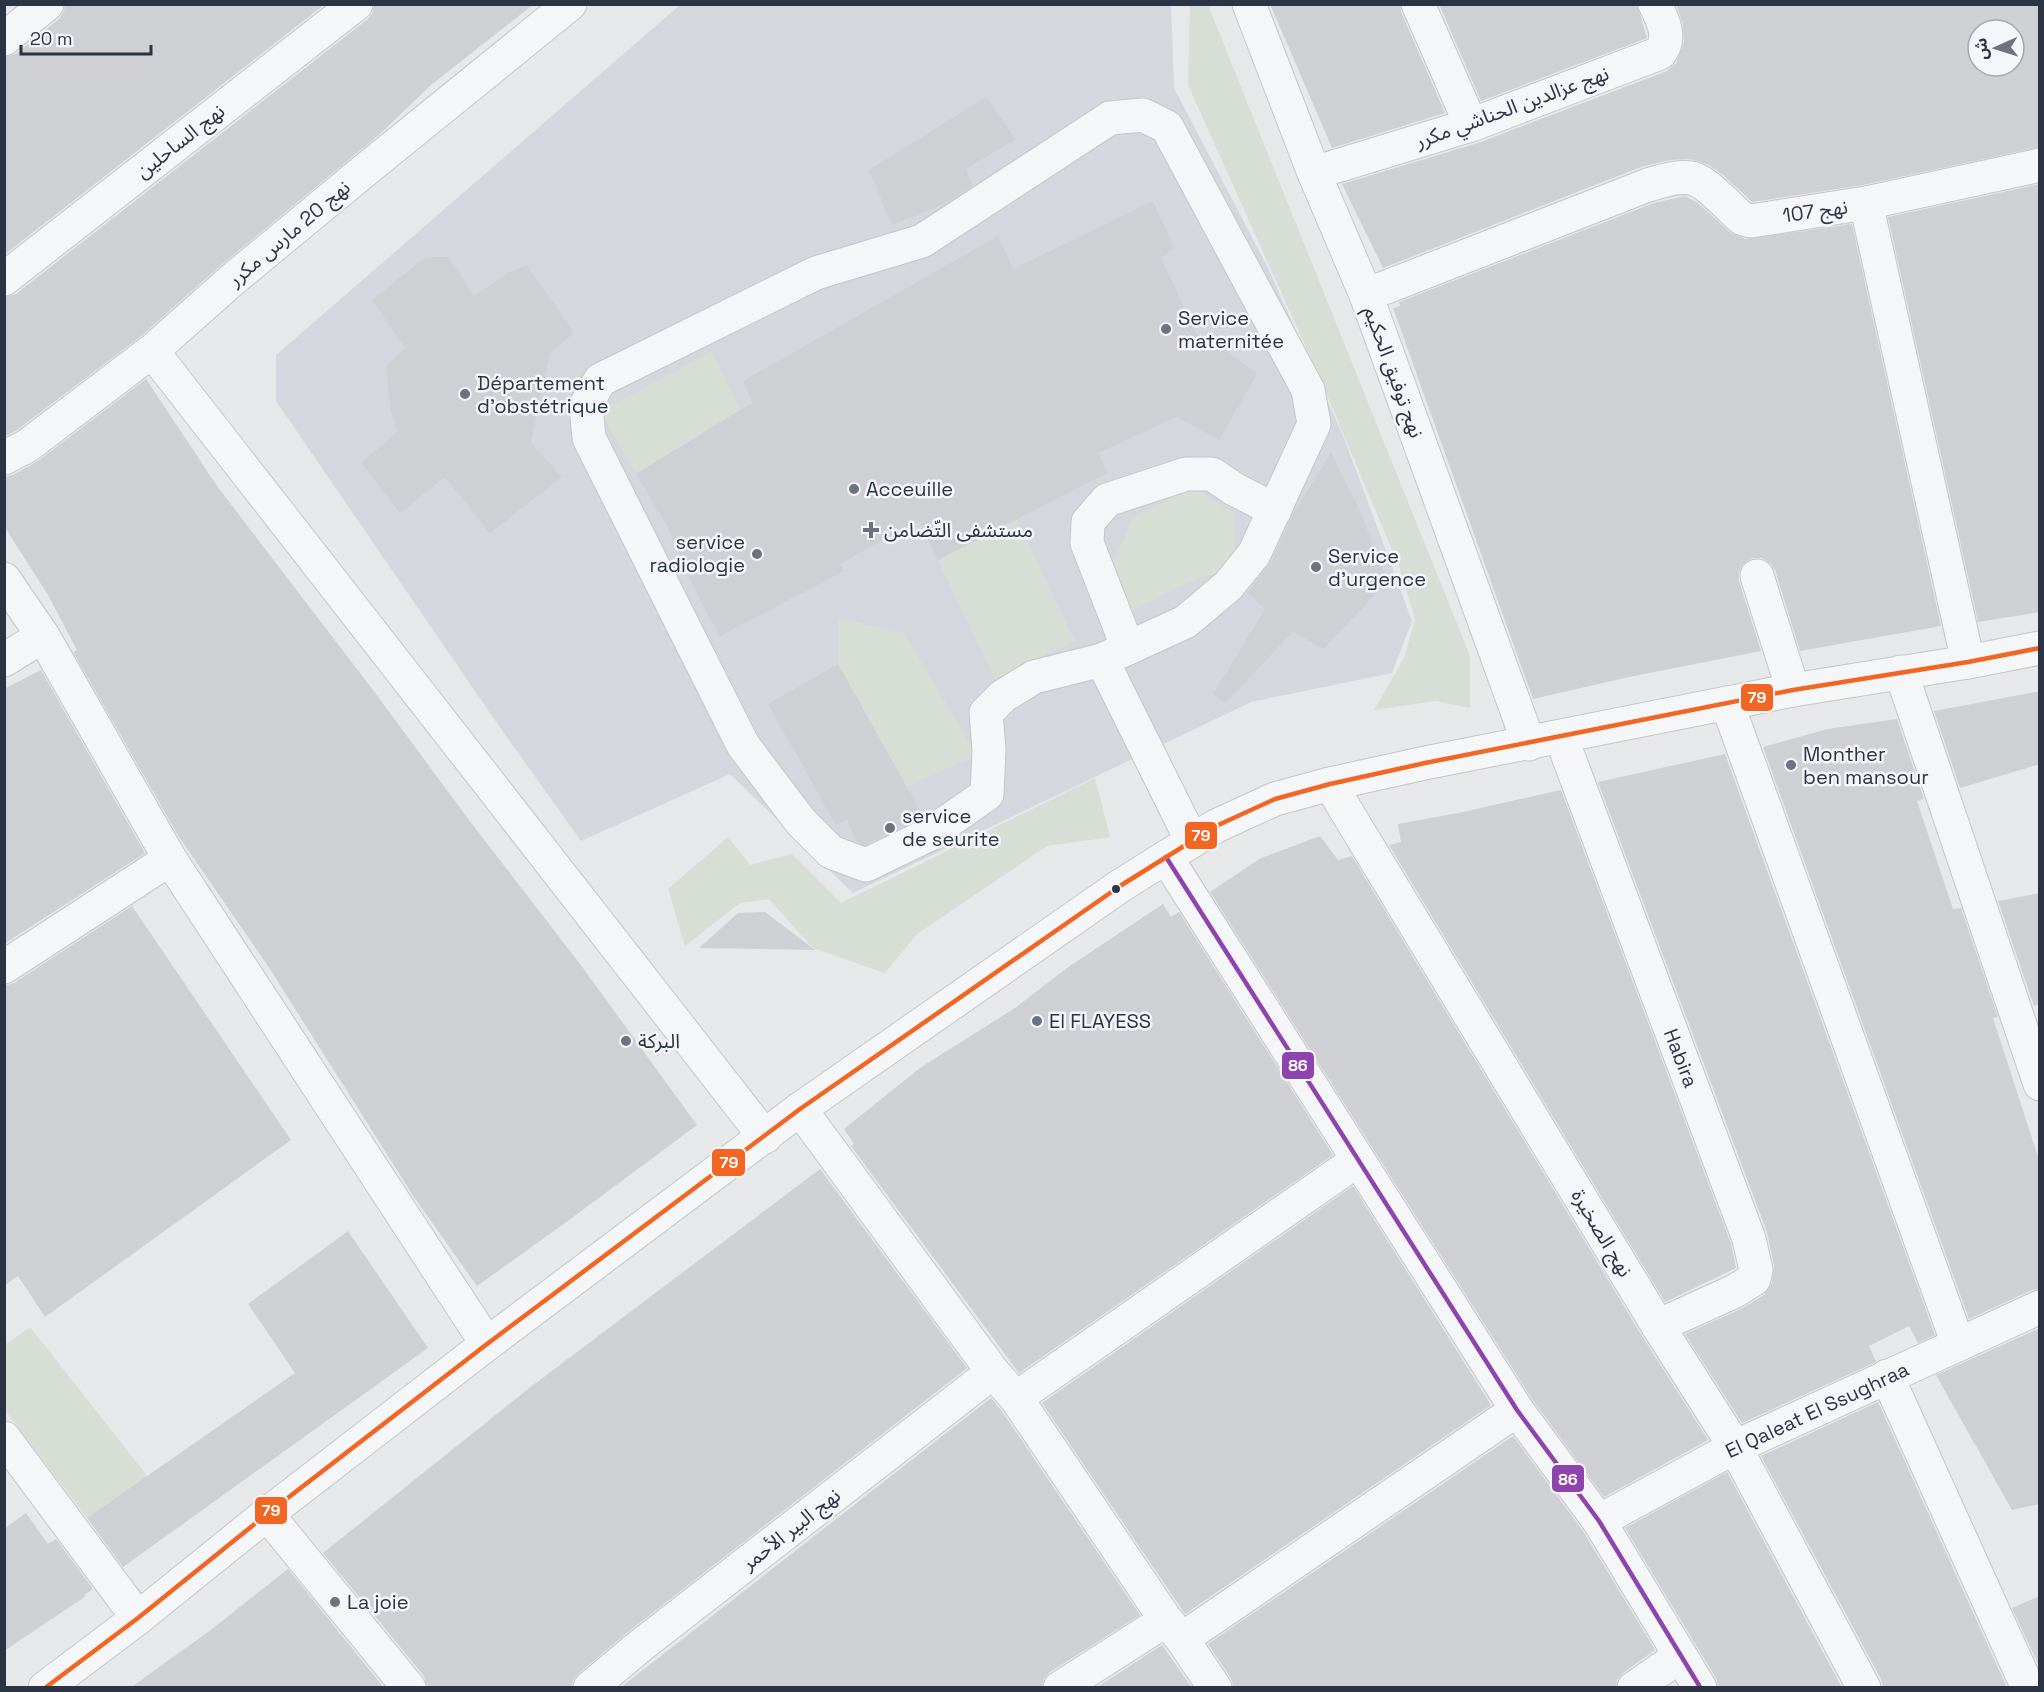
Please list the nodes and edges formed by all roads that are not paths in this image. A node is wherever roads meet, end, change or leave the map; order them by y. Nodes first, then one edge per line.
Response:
1 (47, 4) edge
2 (357, 4) edge
3 (570, 4) edge
4 (1249, 4) edge
5 (1418, 4) edge
6 (1655, 4) edge
7 (4, 39) edge
8 (1471, 125) junction
9 (2040, 165) edge
10 (1314, 173) junction
11 (1866, 203) junction
12 (4, 279) edge
13 (1366, 294) junction
14 (152, 351) junction
15 (4, 458) edge
16 (1275, 510) junction
17 (1757, 576) dead end
18 (4, 579) edge
19 (42, 636) junction
20 (2040, 648) edge
21 (1115, 654) junction
22 (4, 660) edge
23 (1968, 662) junction
24 (1901, 672) junction
25 (1793, 690) junction
26 (1727, 703) junction
27 (1561, 737) junction
28 (1529, 744) junction
29 (1330, 784) junction
30 (1179, 849) junction
31 (170, 859) junction
32 (4, 967) edge
33 (2040, 1084) edge
34 (800, 1109) junction
35 (765, 1137) junction
36 (1358, 1160) junction
37 (2040, 1307) edge
38 (1658, 1326) junction
39 (487, 1344) junction
40 (1958, 1344) junction
41 (993, 1372) junction
42 (1887, 1376) junction
43 (1016, 1398) junction
44 (1517, 1410) junction
45 (4, 1438) edge
46 (1735, 1447) junction
47 (267, 1514) junction
48 (1599, 1521) junction
49 (138, 1618) junction
50 (1174, 1629) junction
51 (1680, 1656) junction
52 (45, 1688) edge
53 (409, 1688) edge
54 (590, 1688) edge
55 (1060, 1688) edge
56 (1215, 1688) edge
57 (1635, 1688) edge
58 (1700, 1688) edge
59 (1864, 1688) edge
60 (2028, 1688) edge

1 - 7 street
2 - 12 street, نهج الساحلين
3 - 14 street, نهج 20 مارس مكرر
4 - 10 street, نهج توفيق الحكيم
5 - 8 street
6 - 8 street, نهج عزالدين الحناشي مكرر
8 - 10 street, نهج عزالدين الحناشي مكرر
9 - 11 street
10 - 13 street, نهج توفيق الحكيم
11 - 13 street, نهج 107
11 - 23 street, نهج 107
13 - 28 street, نهج توفيق الحكيم
14 - 15 street, نهج 20 مارس مكرر
14 - 35 street
16 - 21 street
16 - 21 street
16 - 21 street
17 - 25 street
18 - 19 street
19 - 22 street
19 - 31 street
20 - 23 street
21 - 30 street
23 - 24 street
24 - 25 street
24 - 33 street
25 - 26 street
26 - 27 street
26 - 40 street
27 - 28 street
27 - 38 street, Habira
28 - 29 street
29 - 30 street
29 - 38 street, نهج الصخيرة
30 - 34 street
30 - 36 street
31 - 32 street
31 - 39 street
34 - 35 street
34 - 41 street
35 - 39 street
36 - 43 street
36 - 44 street
37 - 40 street, El Qaleat El Ssughraa
38 - 46 street, نهج الصخيرة
39 - 47 street
40 - 42 street, El Qaleat El Ssughraa
41 - 43 street
41 - 54 street, نهج البير الأحمر
42 - 46 street, El Qaleat El Ssughraa
42 - 60 street
43 - 50 street
44 - 48 street
44 - 50 street
45 - 49 street
46 - 48 street, El Qaleat El Ssughraa
46 - 59 street, نهج الصخيرة
47 - 49 street
47 - 53 street
48 - 51 street
49 - 52 street
50 - 55 street
50 - 56 street
51 - 57 street
51 - 58 street

